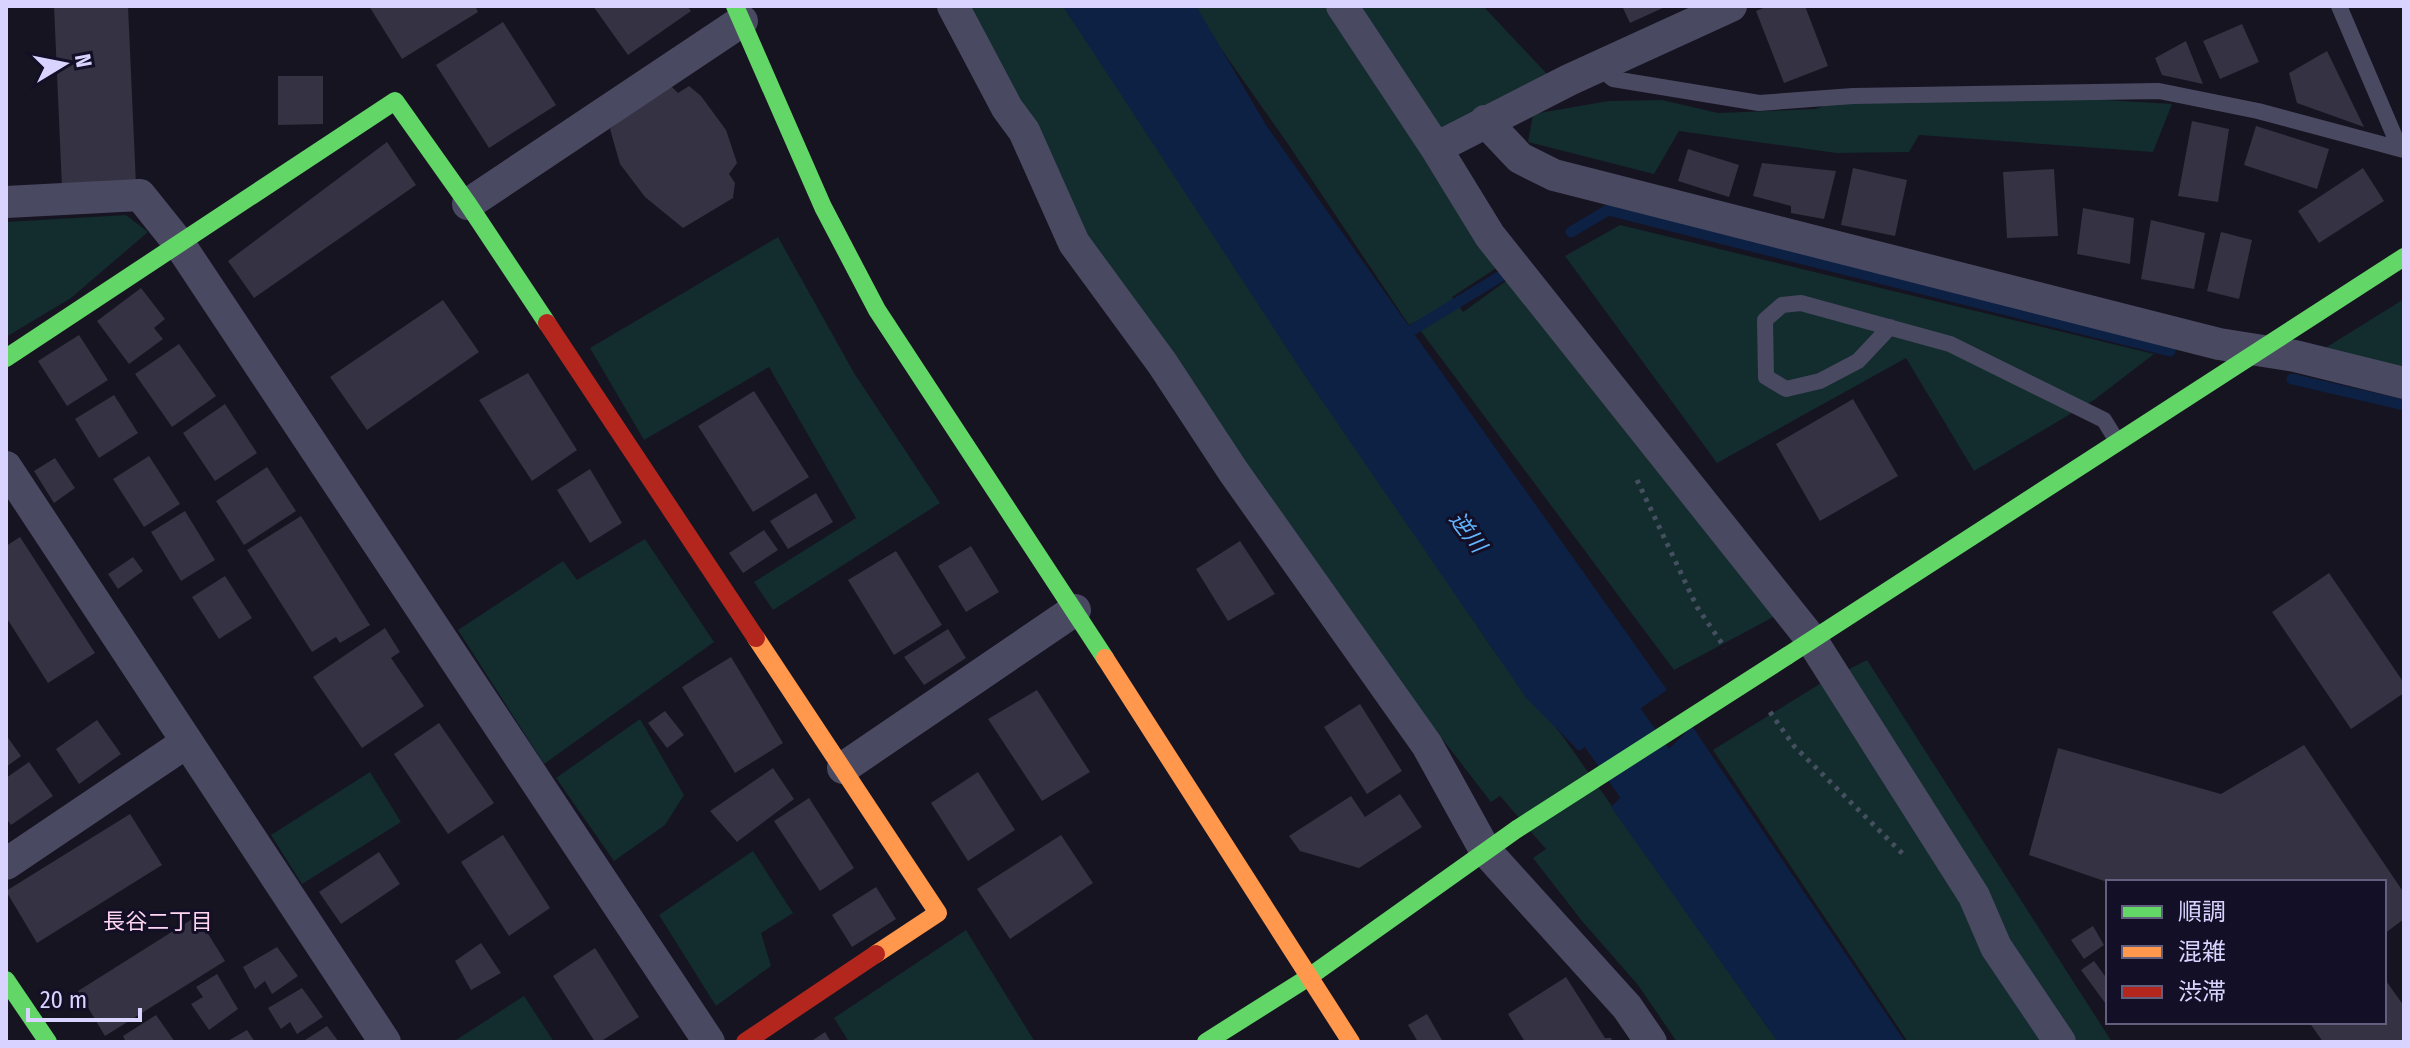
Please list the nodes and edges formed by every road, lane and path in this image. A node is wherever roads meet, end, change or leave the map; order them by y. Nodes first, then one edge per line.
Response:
1 (953, 6) edge
2 (1342, 6) edge
3 (1731, 6) edge
4 (2339, 6) edge
5 (738, 13) edge
6 (1598, 67) junction
7 (1485, 121) junction
8 (1436, 148) junction
9 (2402, 149) edge
10 (6, 202) edge
11 (468, 204) junction
12 (180, 245) junction
13 (2404, 257) edge
14 (1890, 327) junction
15 (2258, 352) junction
16 (6, 358) edge
17 (2404, 383) edge
18 (2118, 442) junction
19 (6, 467) edge
20 (1075, 610) junction
21 (1799, 647) junction
22 (187, 742) junction
23 (843, 768) junction
24 (1485, 850) junction
25 (6, 864) edge
26 (1309, 977) junction
27 (6, 980) edge
28 (48, 1042) edge
29 (385, 1042) edge
30 (709, 1042) edge
31 (745, 1042) edge
32 (1206, 1042) edge
33 (1351, 1042) edge
34 (1651, 1042) edge
35 (2060, 1042) edge

1 - 24 street
2 - 8 street
3 - 6 street
4 - 9 lane
5 - 11 street
5 - 20 street
6 - 7 street
6 - 9 lane
7 - 8 street
7 - 15 street
8 - 21 street
10 - 12 street
11 - 12 street
11 - 23 street
12 - 16 street
12 - 30 street
13 - 15 street
14 - 14 lane
14 - 18 lane
15 - 17 street
15 - 18 street
18 - 21 street
19 - 22 street
20 - 23 street
20 - 26 street
21 - 24 street, bridge
21 - 35 street
22 - 25 street
22 - 29 street
23 - 31 street
24 - 26 street
24 - 34 street
26 - 32 street
26 - 33 street
27 - 28 street

